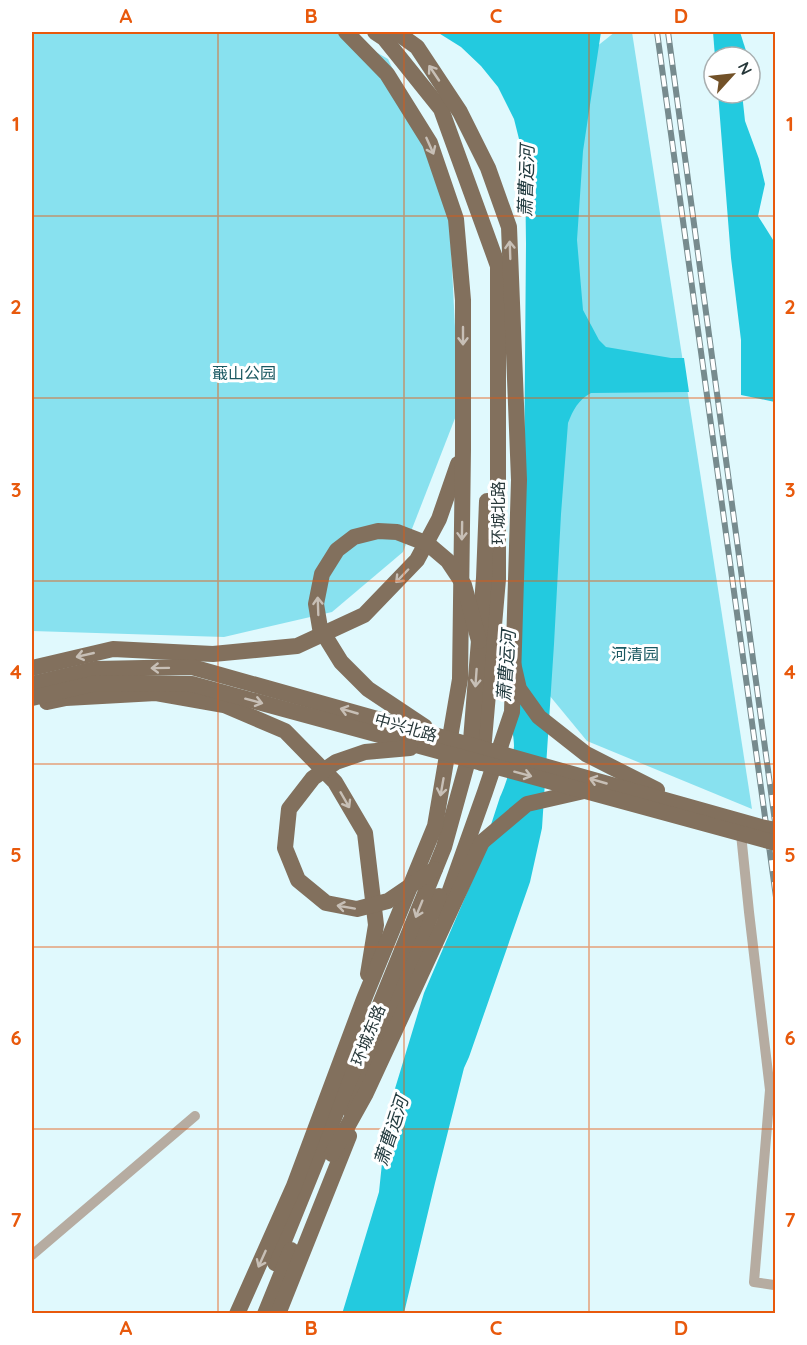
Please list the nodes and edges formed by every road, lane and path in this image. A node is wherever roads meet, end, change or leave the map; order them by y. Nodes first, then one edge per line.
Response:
1 (346, 32) edge
2 (375, 32) edge
3 (396, 32) edge
4 (498, 266) junction
5 (463, 449) junction
6 (491, 579) junction
7 (479, 641) junction
8 (32, 668) edge
9 (32, 684) edge
10 (32, 698) edge
11 (32, 706) edge
12 (438, 736) junction
13 (423, 747) junction
14 (477, 756) junction
15 (584, 791) junction
16 (693, 807) junction
17 (776, 830) edge
18 (741, 834) junction
19 (776, 843) edge
20 (435, 869) junction
21 (364, 999) junction
22 (195, 1116) dead end
23 (332, 1154) junction
24 (32, 1255) edge
25 (774, 1285) dead end
26 (237, 1314) edge
27 (254, 1314) edge
28 (265, 1314) edge
29 (278, 1314) edge

1 -> 5 main road
2 - 4 main road, 环城北路
29 -> 3 main road
4 - 6 main road, 环城北路
4 - 16 main road, bridge
5 -> 8 main road
5 -> 21 main road
6 - 7 main road, 环城北路
6 - 14 main road, 环城北路
12 -> 7 main road, bridge
7 -> 14 main road, 环城北路
12 -> 9 main road, 中兴北路, bridge
10 -> 13 main road, 中兴北路, bridge
11 -> 21 main road
16 -> 12 main road, 中兴北路, bridge
13 -> 15 main road, 中兴北路, bridge
20 -> 13 main road, bridge
14 - 20 main road, 环城东路
14 - 23 main road, 环城东路, bridge
15 - 18 main road, 中兴北路, bridge
15 - 23 main road, bridge
16 - 17 main road, 中兴北路, bridge
18 - 19 main road, 中兴北路, bridge
18 - 25 street
20 -> 27 main road, 环城东路
21 -> 26 main road
22 - 24 street
23 - 28 main road, 环城东路

